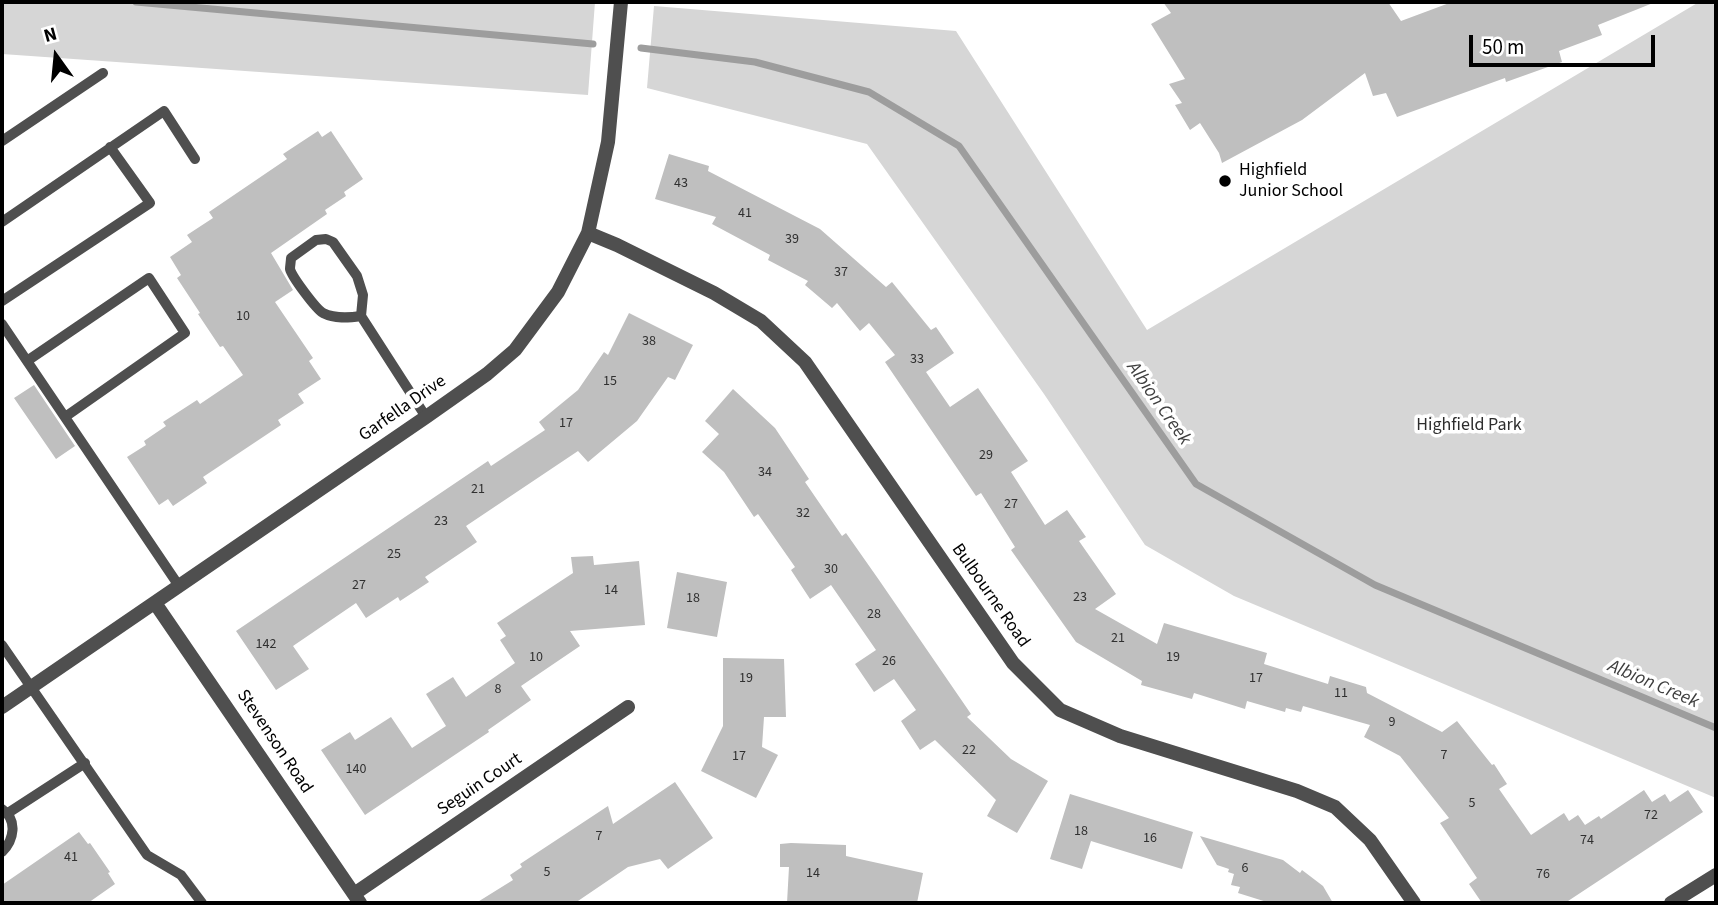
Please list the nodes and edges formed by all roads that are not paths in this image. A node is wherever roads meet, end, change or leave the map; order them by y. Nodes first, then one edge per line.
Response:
1 (621, 2) edge
2 (103, 73) dead end
3 (2, 141) edge
4 (110, 148) junction
5 (195, 159) dead end
6 (2, 222) edge
7 (588, 233) junction
8 (2, 301) edge
9 (361, 316) junction
10 (2, 324) edge
11 (27, 361) junction
12 (65, 417) junction
13 (426, 417) junction
14 (179, 586) junction
15 (155, 603) junction
16 (2, 645) edge
17 (31, 687) junction
18 (2, 707) edge
19 (628, 707) dead end
20 (85, 763) junction
21 (5, 811) edge
22 (2, 852) edge
23 (1716, 875) edge
24 (357, 899) edge
25 (202, 903) edge
26 (1414, 903) edge
27 (1671, 903) edge

1 - 7 street, Garfella Drive
2 - 3 lane
4 - 5 lane
4 - 6 lane
4 - 8 lane
7 - 13 street, Garfella Drive
7 - 26 street, Bulbourne Road
9 - 9 lane
9 - 13 lane
10 - 11 lane
11 - 12 lane
11 - 12 lane
12 - 14 lane
13 - 14 street, Garfella Drive
14 - 15 street, Garfella Drive
15 - 17 street, Garfella Drive
15 - 24 street, Stevenson Road
16 - 17 lane
17 - 18 street, Garfella Drive
17 - 20 lane
19 - 24 street, Seguin Court
20 - 21 lane
20 - 25 lane
21 - 22 lane
23 - 27 street

